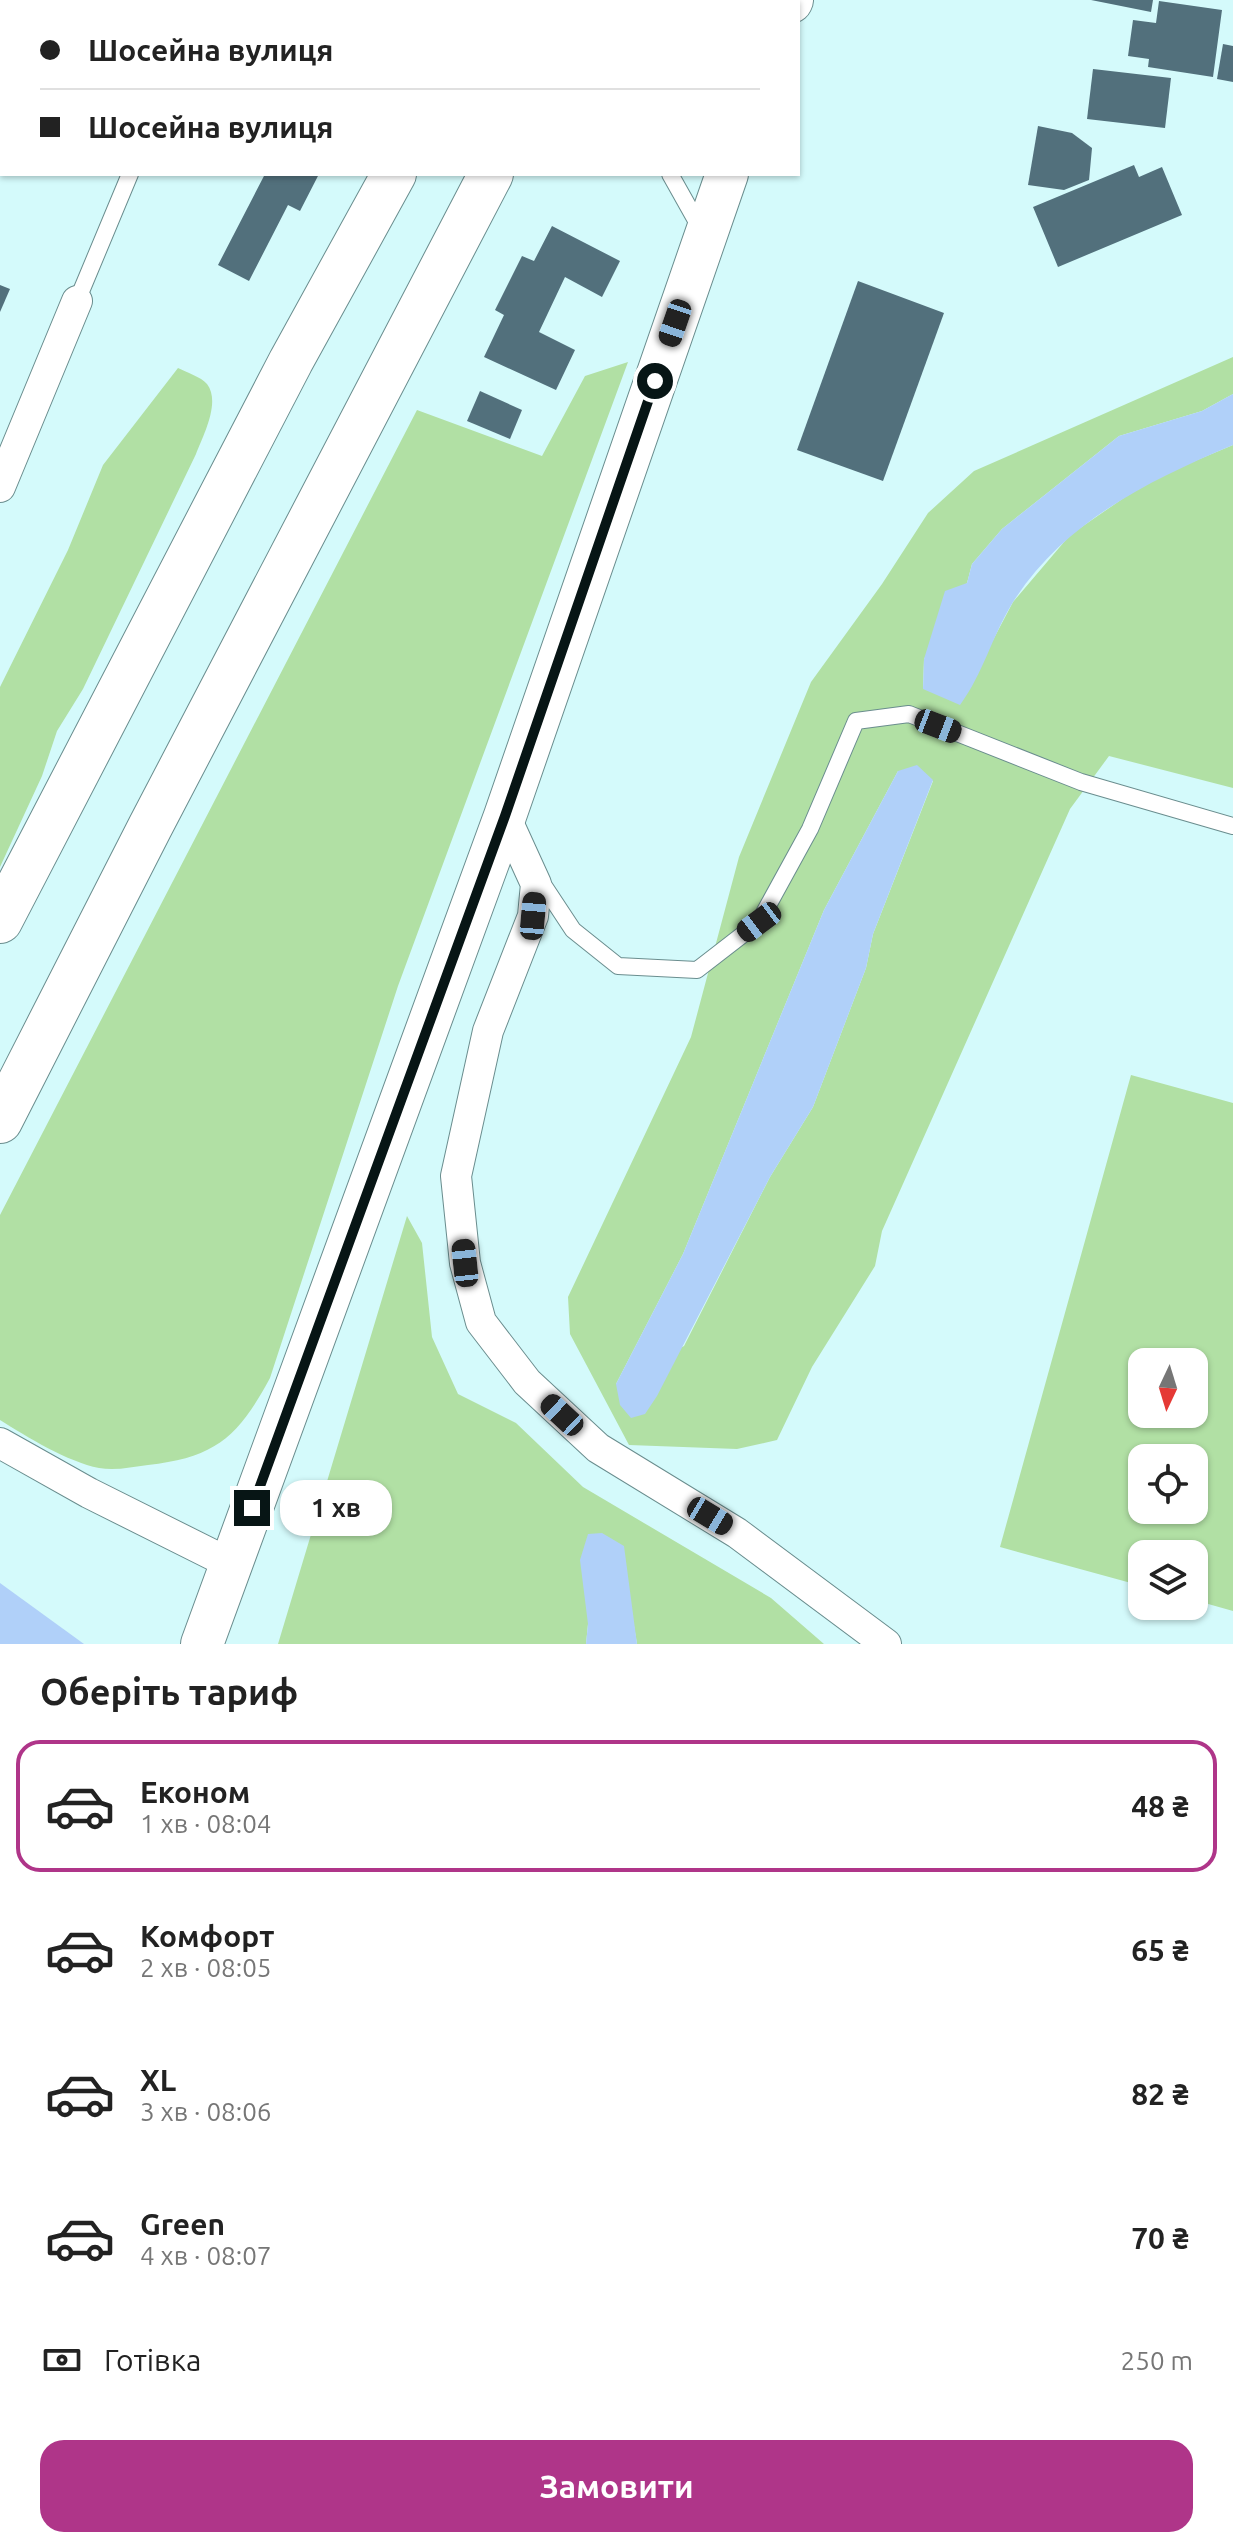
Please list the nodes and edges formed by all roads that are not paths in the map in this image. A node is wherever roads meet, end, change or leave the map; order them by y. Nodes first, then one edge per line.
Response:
1 (129, 176) edge
2 (393, 176) edge
3 (490, 176) edge
4 (671, 176) edge
5 (726, 176) edge
6 (705, 236) junction
7 (77, 301) joint
8 (0, 487) edge
9 (505, 816) junction
10 (1233, 826) edge
11 (528, 862) junction
12 (0, 921) edge
13 (0, 1121) edge
14 (0, 1443) edge
15 (231, 1564) junction
16 (202, 1644) edge
17 (886, 1644) edge

1 - 7 lane
2 - 12 highway
3 - 13 highway
4 - 6 lane
5 - 6 main road
6 - 9 main road
7 - 8 street
9 - 11 street
9 - 15 main road
10 - 11 lane
11 - 17 street
14 - 15 street
15 - 16 main road

